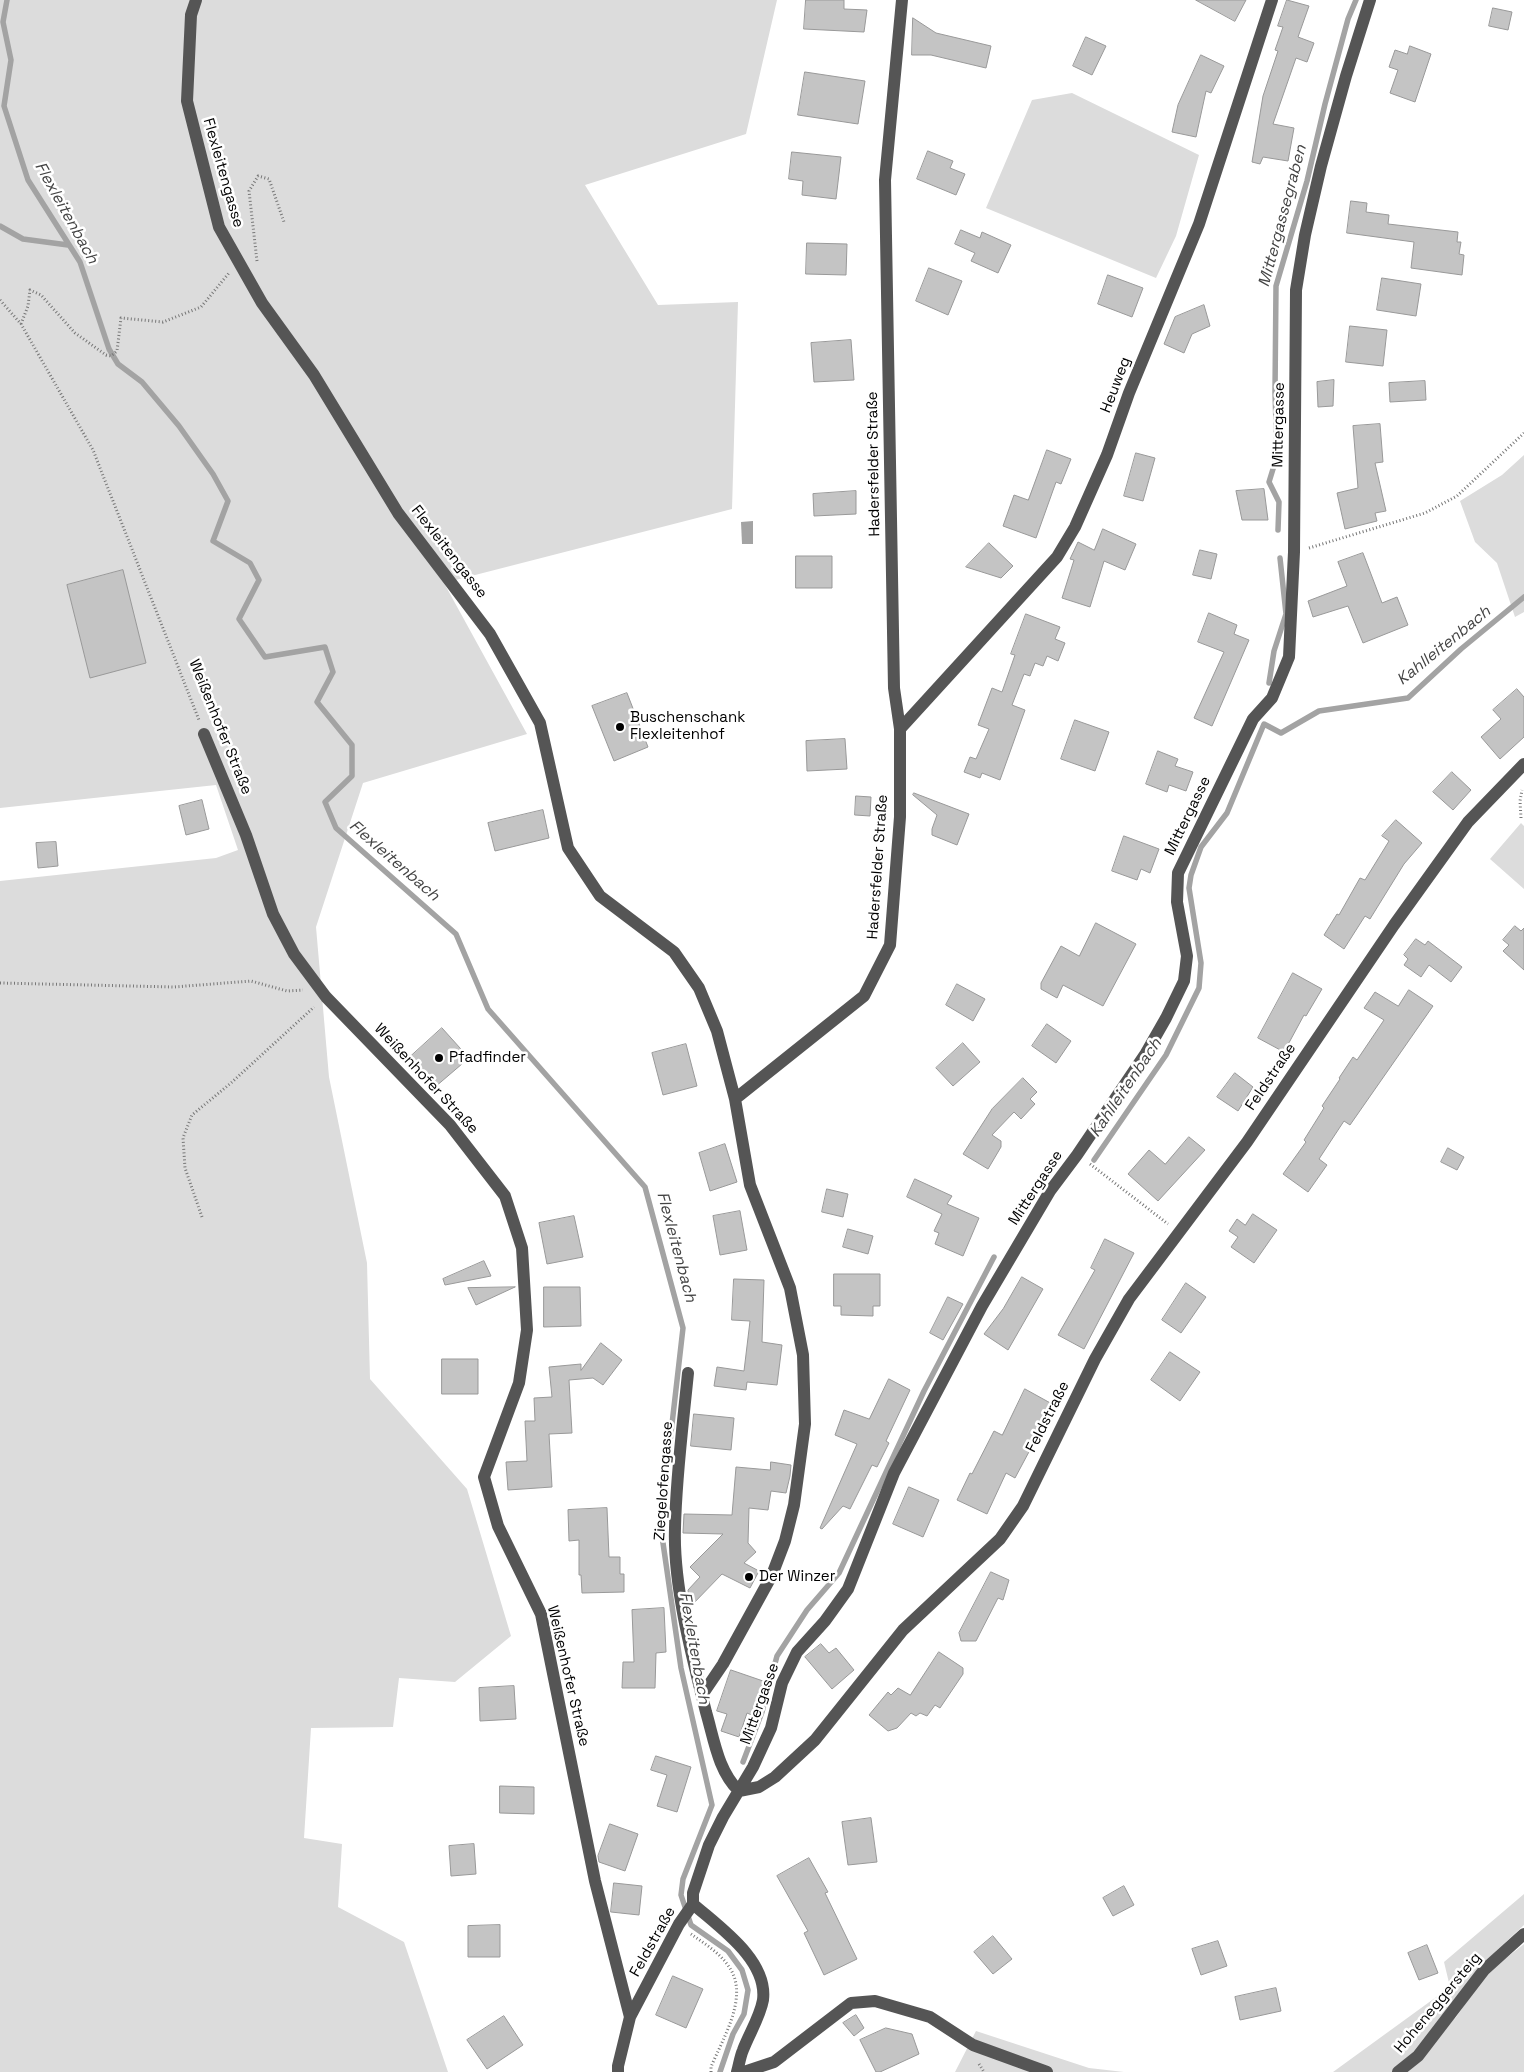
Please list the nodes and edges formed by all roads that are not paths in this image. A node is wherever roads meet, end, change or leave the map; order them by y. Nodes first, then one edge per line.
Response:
1 (196, 0) edge
2 (902, 0) edge
3 (1272, 0) edge
4 (1370, 0) edge
5 (900, 729) junction
6 (204, 734) road end
7 (1524, 764) edge
8 (735, 1098) junction
9 (688, 1373) dead end
10 (702, 1695) junction
11 (739, 1791) junction
12 (694, 1904) junction
13 (1524, 1934) edge
14 (630, 2017) junction
15 (618, 2072) edge
16 (737, 2072) edge
17 (744, 2072) edge
18 (1047, 2072) edge
19 (1398, 2072) edge

1 - 8 street, Flexleitengasse
2 - 5 street, Hadersfelder Straße
3 - 5 street, Heuweg
4 - 11 street, Mittergasse
5 - 8 street, Hadersfelder Straße
6 - 14 street, Weißenhofer Straße
7 - 11 street, Feldstraße
8 - 10 street
9 - 10 street, Ziegelofengasse
10 - 11 street, Ziegelofengasse
11 - 12 street, Feldstraße
12 - 14 street, Feldstraße
12 - 16 street
13 - 19 street, Hoheneggersteig
14 - 15 street, Feldstraße
17 - 18 street

